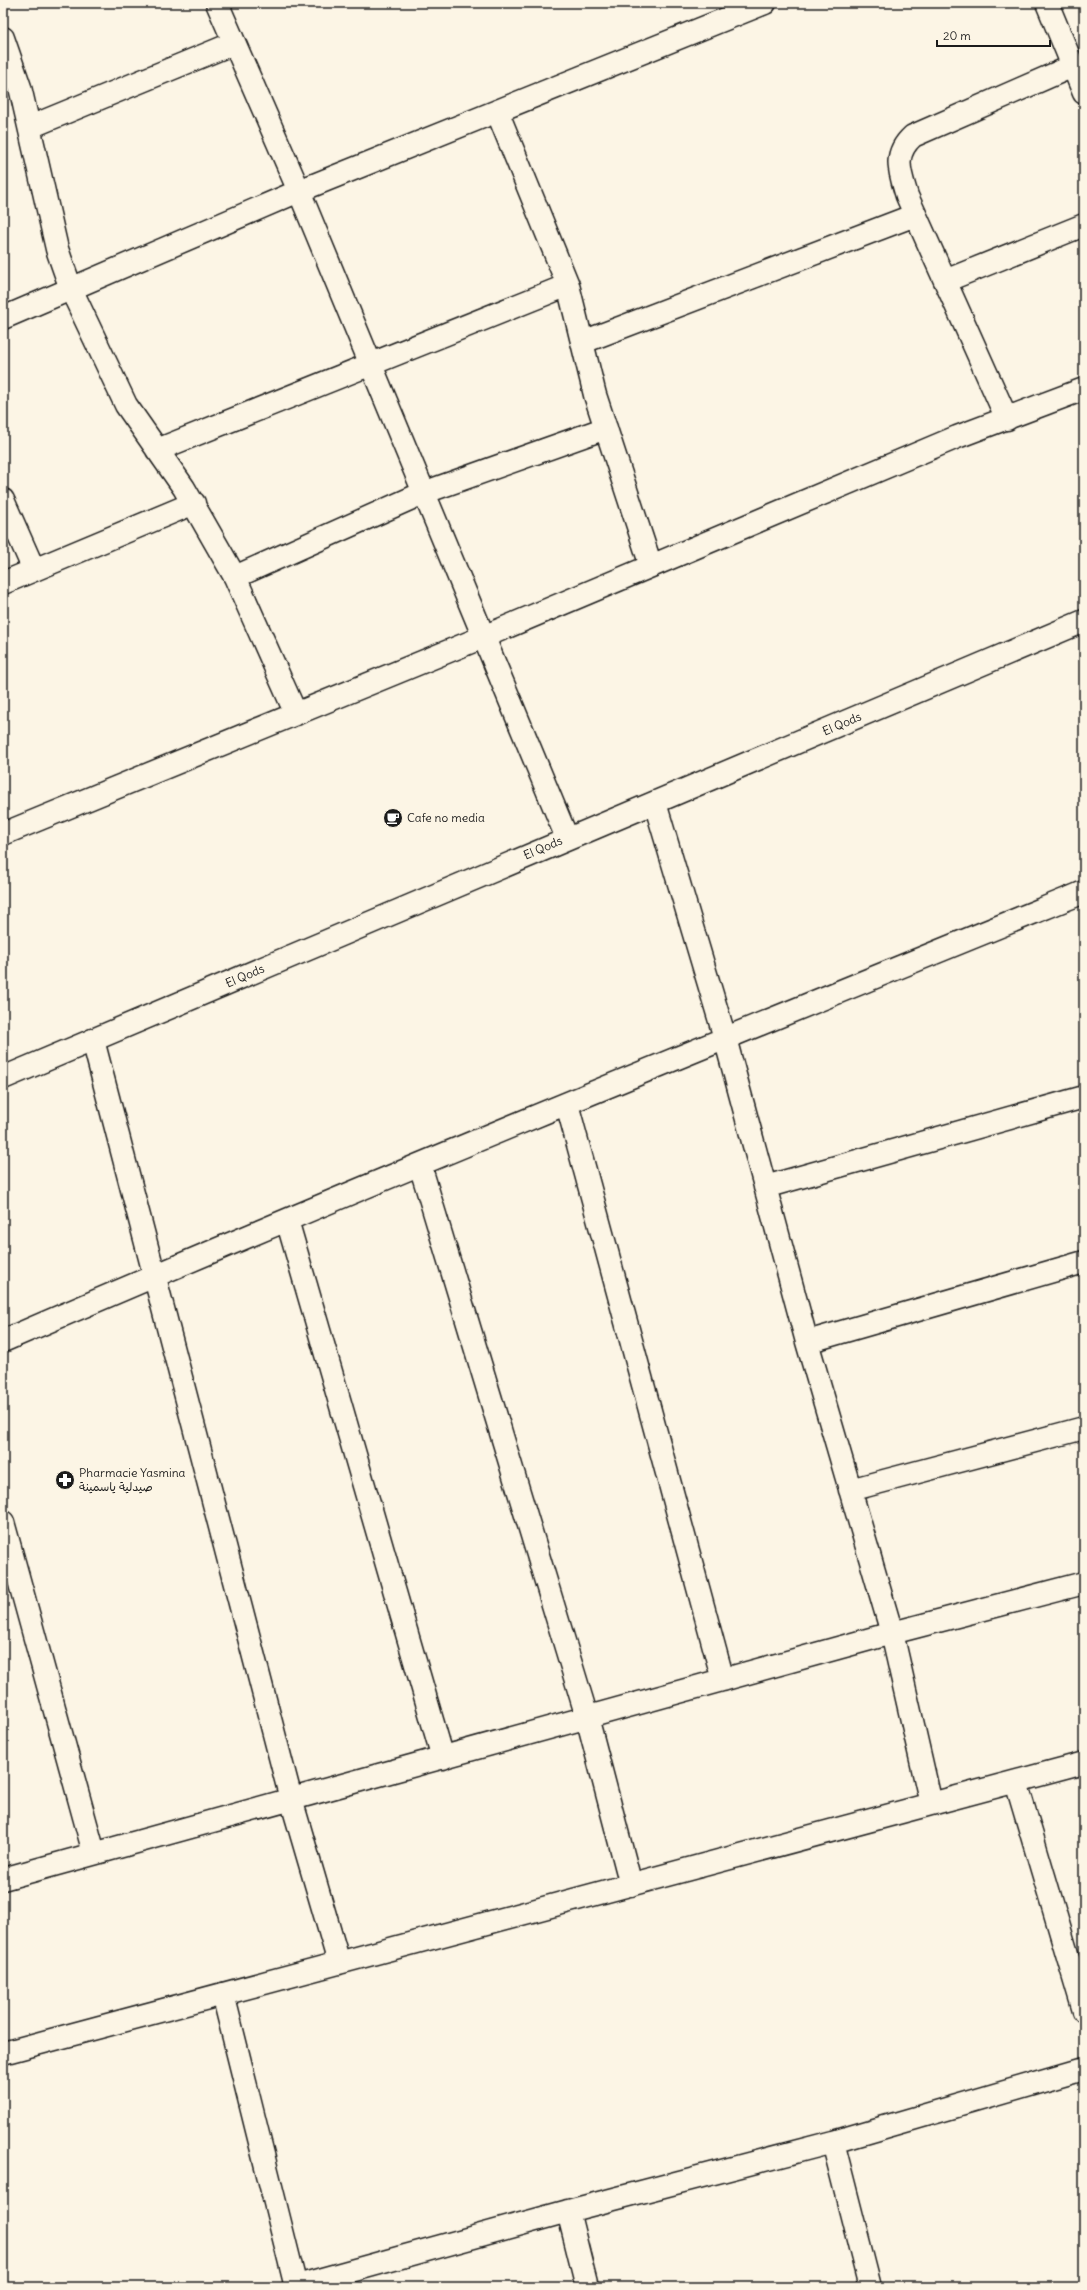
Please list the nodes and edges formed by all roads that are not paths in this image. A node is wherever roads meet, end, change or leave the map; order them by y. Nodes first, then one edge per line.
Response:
1 (217, 3) edge
2 (765, 3) edge
3 (1047, 3) edge
4 (3, 38) edge
5 (234, 43) junction
6 (1073, 66) junction
7 (8, 68) edge
8 (1084, 93) edge
9 (497, 111) junction
10 (30, 126) junction
11 (299, 191) junction
12 (915, 215) junction
13 (1084, 225) edge
14 (945, 281) junction
15 (568, 285) junction
16 (71, 288) junction
17 (3, 318) edge
18 (582, 342) junction
19 (370, 365) junction
20 (1084, 389) edge
21 (1007, 419) junction
22 (606, 428) junction
23 (157, 450) junction
24 (423, 493) junction
25 (3, 500) edge
26 (194, 503) junction
27 (651, 566) junction
28 (34, 570) junction
29 (235, 577) junction
30 (3, 583) edge
31 (1084, 621) edge
32 (483, 637) junction
33 (296, 714) junction
34 (655, 803) junction
35 (3, 834) edge
36 (567, 838) junction
37 (1084, 892) edge
38 (725, 1038) junction
39 (93, 1040) junction
40 (3, 1078) edge
41 (1084, 1097) edge
42 (567, 1104) junction
43 (420, 1165) junction
44 (765, 1187) junction
45 (287, 1220) junction
46 (1084, 1262) edge
47 (155, 1275) junction
48 (3, 1341) edge
49 (807, 1342) junction
50 (1084, 1428) edge
51 (850, 1490) junction
52 (3, 1522) edge
53 (1084, 1583) edge
54 (892, 1633) junction
55 (723, 1680) junction
56 (588, 1717) junction
57 (444, 1758) junction
58 (1084, 1763) edge
59 (1016, 1782) junction
60 (291, 1799) junction
61 (931, 1804) junction
62 (94, 1853) junction
63 (3, 1878) edge
64 (631, 1885) junction
65 (339, 1963) junction
66 (223, 1994) junction
67 (1084, 2011) edge
68 (4, 2050) edge
69 (1084, 2069) edge
70 (833, 2142) junction
71 (568, 2211) junction
72 (295, 2287) edge
73 (587, 2287) edge
74 (870, 2287) edge

1 - 5 street
2 - 9 street
3 - 6 street
4 - 7 street
5 - 10 street
5 - 11 street
6 - 8 street
6 - 12 street
7 - 10 street
9 - 11 street
9 - 15 street
10 - 16 street
11 - 16 street
11 - 19 street
12 - 14 street
12 - 18 street
13 - 14 street
14 - 21 street
15 - 18 street
15 - 19 street
16 - 17 street
16 - 23 street
18 - 22 street
19 - 23 street
19 - 24 street
20 - 21 street
21 - 27 street
22 - 24 street
22 - 27 street
23 - 26 street
24 - 29 street
24 - 32 street
25 - 28 street
26 - 28 street
26 - 29 street
27 - 32 street
28 - 30 street
29 - 33 street
31 - 34 street, El Qods
32 - 33 street
32 - 36 street
33 - 35 street
34 - 36 street, El Qods
34 - 38 street
36 - 39 street, El Qods
37 - 38 street
38 - 42 street
38 - 44 street
39 - 40 street, El Qods
39 - 47 street
41 - 44 street
42 - 43 street
42 - 55 street
43 - 45 street
43 - 56 street
44 - 49 street
45 - 47 street
45 - 57 street
46 - 49 street
47 - 48 street
47 - 60 street
49 - 51 street
50 - 51 street
51 - 54 street
52 - 62 street
53 - 54 street
54 - 55 street
54 - 61 street
55 - 56 street
56 - 57 street
56 - 64 street
57 - 60 street
58 - 59 street
59 - 61 street
59 - 67 street
60 - 62 street
60 - 65 street
61 - 64 street
62 - 63 street
64 - 65 street
65 - 66 street
66 - 68 street
66 - 72 street
69 - 70 street
70 - 71 street
70 - 74 street
71 - 72 street
71 - 73 street

